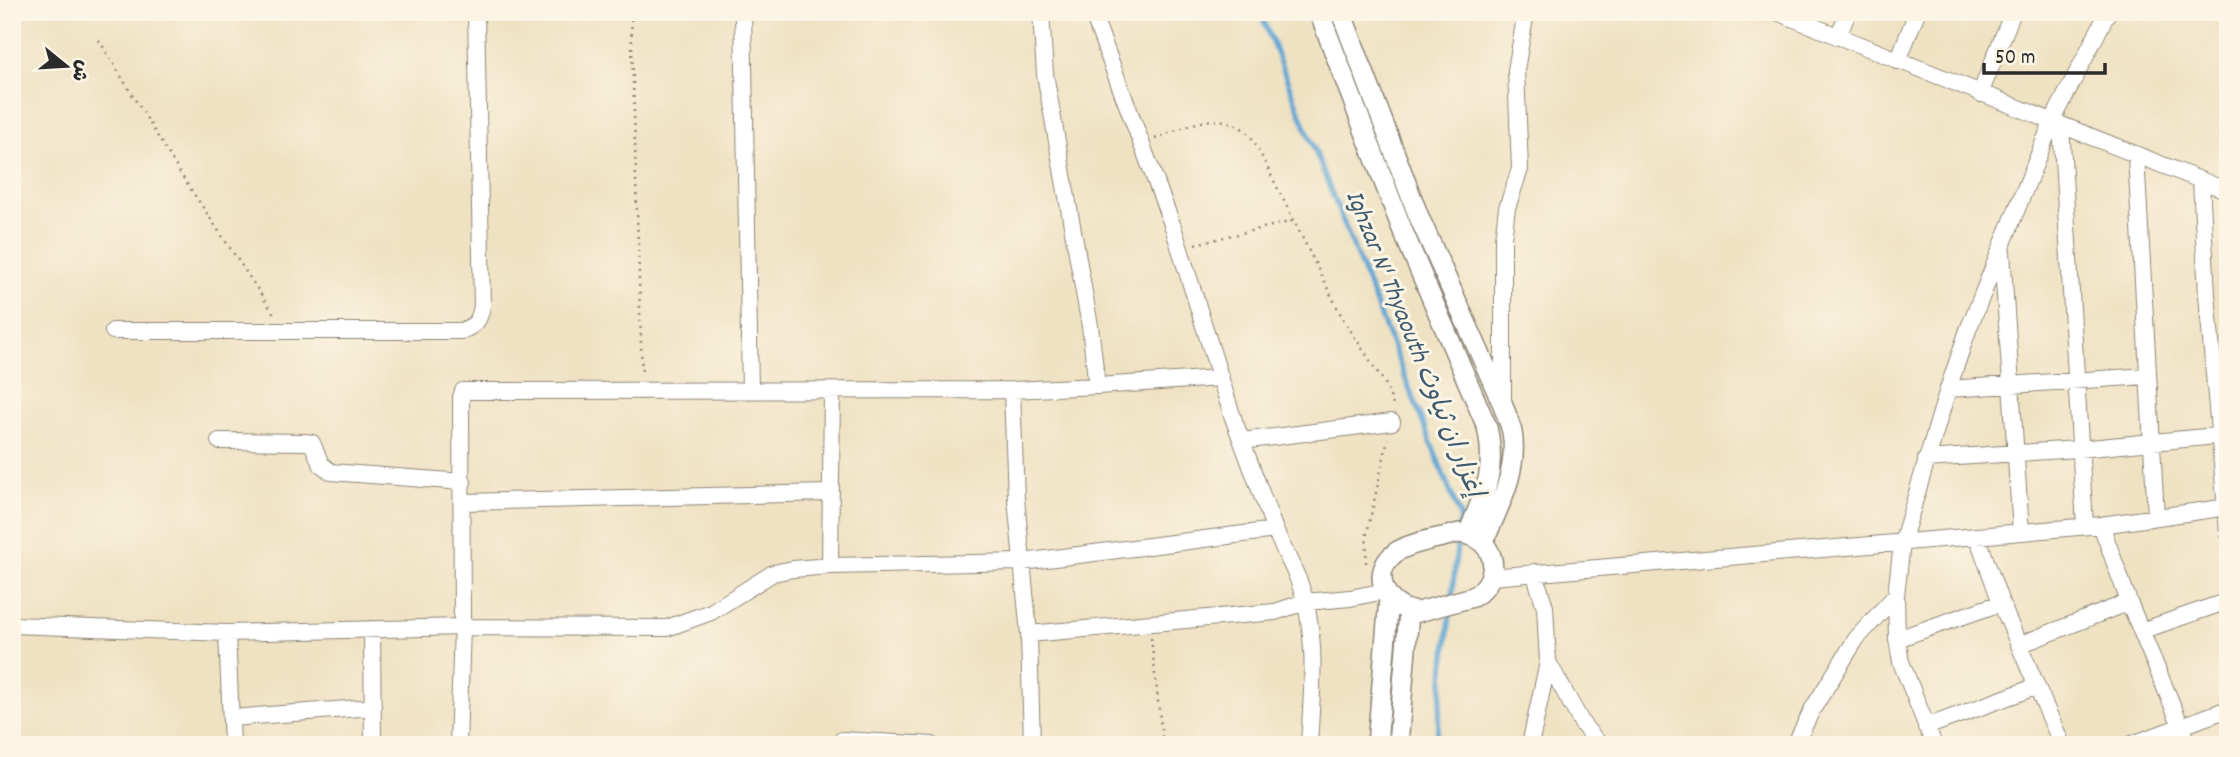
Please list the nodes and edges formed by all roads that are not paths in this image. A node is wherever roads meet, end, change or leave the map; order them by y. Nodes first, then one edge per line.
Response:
1 (476, 12) edge
2 (743, 12) edge
3 (1041, 12) edge
4 (1091, 12) edge
5 (1319, 12) edge
6 (1340, 12) edge
7 (1526, 12) edge
8 (1777, 12) edge
9 (1847, 12) edge
10 (1917, 12) edge
11 (2013, 12) edge
12 (2108, 12) edge
13 (1838, 37) junction
14 (1898, 61) junction
15 (1980, 94) junction
16 (2057, 123) junction
17 (2136, 155) junction
18 (2201, 181) junction
19 (2228, 191) edge
20 (2002, 246) junction
21 (113, 331) dead end
22 (2147, 376) junction
23 (1221, 378) junction
24 (2075, 382) junction
25 (1097, 386) junction
26 (2012, 386) junction
27 (1948, 389) junction
28 (750, 390) junction
29 (1012, 390) junction
30 (832, 391) junction
31 (1503, 405) junction
32 (1392, 422) road end
33 (2223, 436) edge
34 (219, 441) dead end
35 (1242, 441) junction
36 (2151, 442) junction
37 (2079, 449) junction
38 (2017, 453) junction
39 (1926, 459) junction
40 (463, 482) junction
41 (829, 493) junction
42 (463, 502) junction
43 (2226, 507) edge
44 (2156, 517) junction
45 (2093, 525) junction
46 (1275, 530) junction
47 (2021, 532) junction
48 (2228, 532) edge
49 (1977, 536) junction
50 (1476, 539) junction
51 (1902, 543) junction
52 (1023, 562) junction
53 (830, 566) junction
54 (1534, 572) junction
55 (1491, 577) junction
56 (1380, 594) junction
57 (1896, 595) junction
58 (2228, 601) edge
59 (1305, 603) junction
60 (2001, 603) junction
61 (2129, 603) junction
62 (1409, 612) junction
63 (12, 625) edge
64 (462, 627) junction
65 (372, 629) junction
66 (2141, 631) junction
67 (227, 633) junction
68 (1030, 634) junction
69 (1897, 639) junction
70 (2019, 645) junction
71 (1548, 662) junction
72 (2035, 687) junction
73 (373, 707) junction
74 (2228, 709) edge
75 (231, 718) junction
76 (2180, 726) junction
77 (1926, 727) junction
78 (232, 745) edge
79 (373, 745) edge
80 (458, 745) edge
81 (837, 745) edge
82 (932, 745) edge
83 (1032, 745) edge
84 (1308, 745) edge
85 (1377, 745) edge
86 (1398, 745) edge
87 (1530, 745) edge
88 (1600, 745) edge
89 (1795, 745) edge
90 (1934, 745) edge
91 (2062, 745) edge
92 (2130, 745) edge
93 (2189, 745) edge

1 - 21 street
2 - 28 street
3 - 25 street
4 - 23 street
5 - 50 street
6 - 31 street
7 - 31 street
8 - 13 street
9 - 13 street
10 - 14 street
11 - 15 street
12 - 16 street
13 - 14 street
14 - 15 street
15 - 16 street
16 - 17 street
16 - 20 street
16 - 24 street
17 - 18 street
17 - 22 street
18 - 19 street
18 - 33 street
20 - 26 street
20 - 27 street
22 - 24 street
22 - 36 street
23 - 25 street
23 - 35 street
24 - 26 street
24 - 37 street
25 - 29 street
26 - 27 street
26 - 38 street
27 - 39 street
28 - 30 street
28 - 40 street
29 - 30 street
29 - 52 street
30 - 41 street
31 - 50 street
32 - 35 street
33 - 36 street
33 - 43 street
34 - 40 street
35 - 46 street
36 - 37 street
36 - 44 street
37 - 38 street
37 - 45 street
38 - 39 street
38 - 47 street
39 - 51 street
40 - 42 street
41 - 42 street
41 - 53 street
42 - 64 street
43 - 44 street
43 - 48 street
44 - 45 street
45 - 47 street
45 - 61 street
46 - 52 street
46 - 59 street
47 - 49 street
49 - 51 street
49 - 60 street
50 - 55 street
50 - 56 street
51 - 54 street
51 - 57 street
52 - 53 street
52 - 68 street
53 - 64 street
54 - 55 street
54 - 71 street
55 - 62 street
56 - 59 street
56 - 62 street
56 - 85 street
57 - 69 street
57 - 89 street
58 - 66 street
59 - 68 street
59 - 84 street
60 - 69 street
60 - 70 street
61 - 66 street
61 - 70 street
62 - 86 street
63 - 67 street
64 - 65 street
64 - 80 street
65 - 67 street
65 - 73 street
66 - 76 street
67 - 75 street
68 - 83 street
69 - 77 street
70 - 72 street
71 - 87 street
71 - 88 street
72 - 77 street
72 - 91 street
73 - 75 street
73 - 79 street
74 - 76 street
75 - 78 street
76 - 92 street
76 - 93 street
77 - 90 street
81 - 82 street

